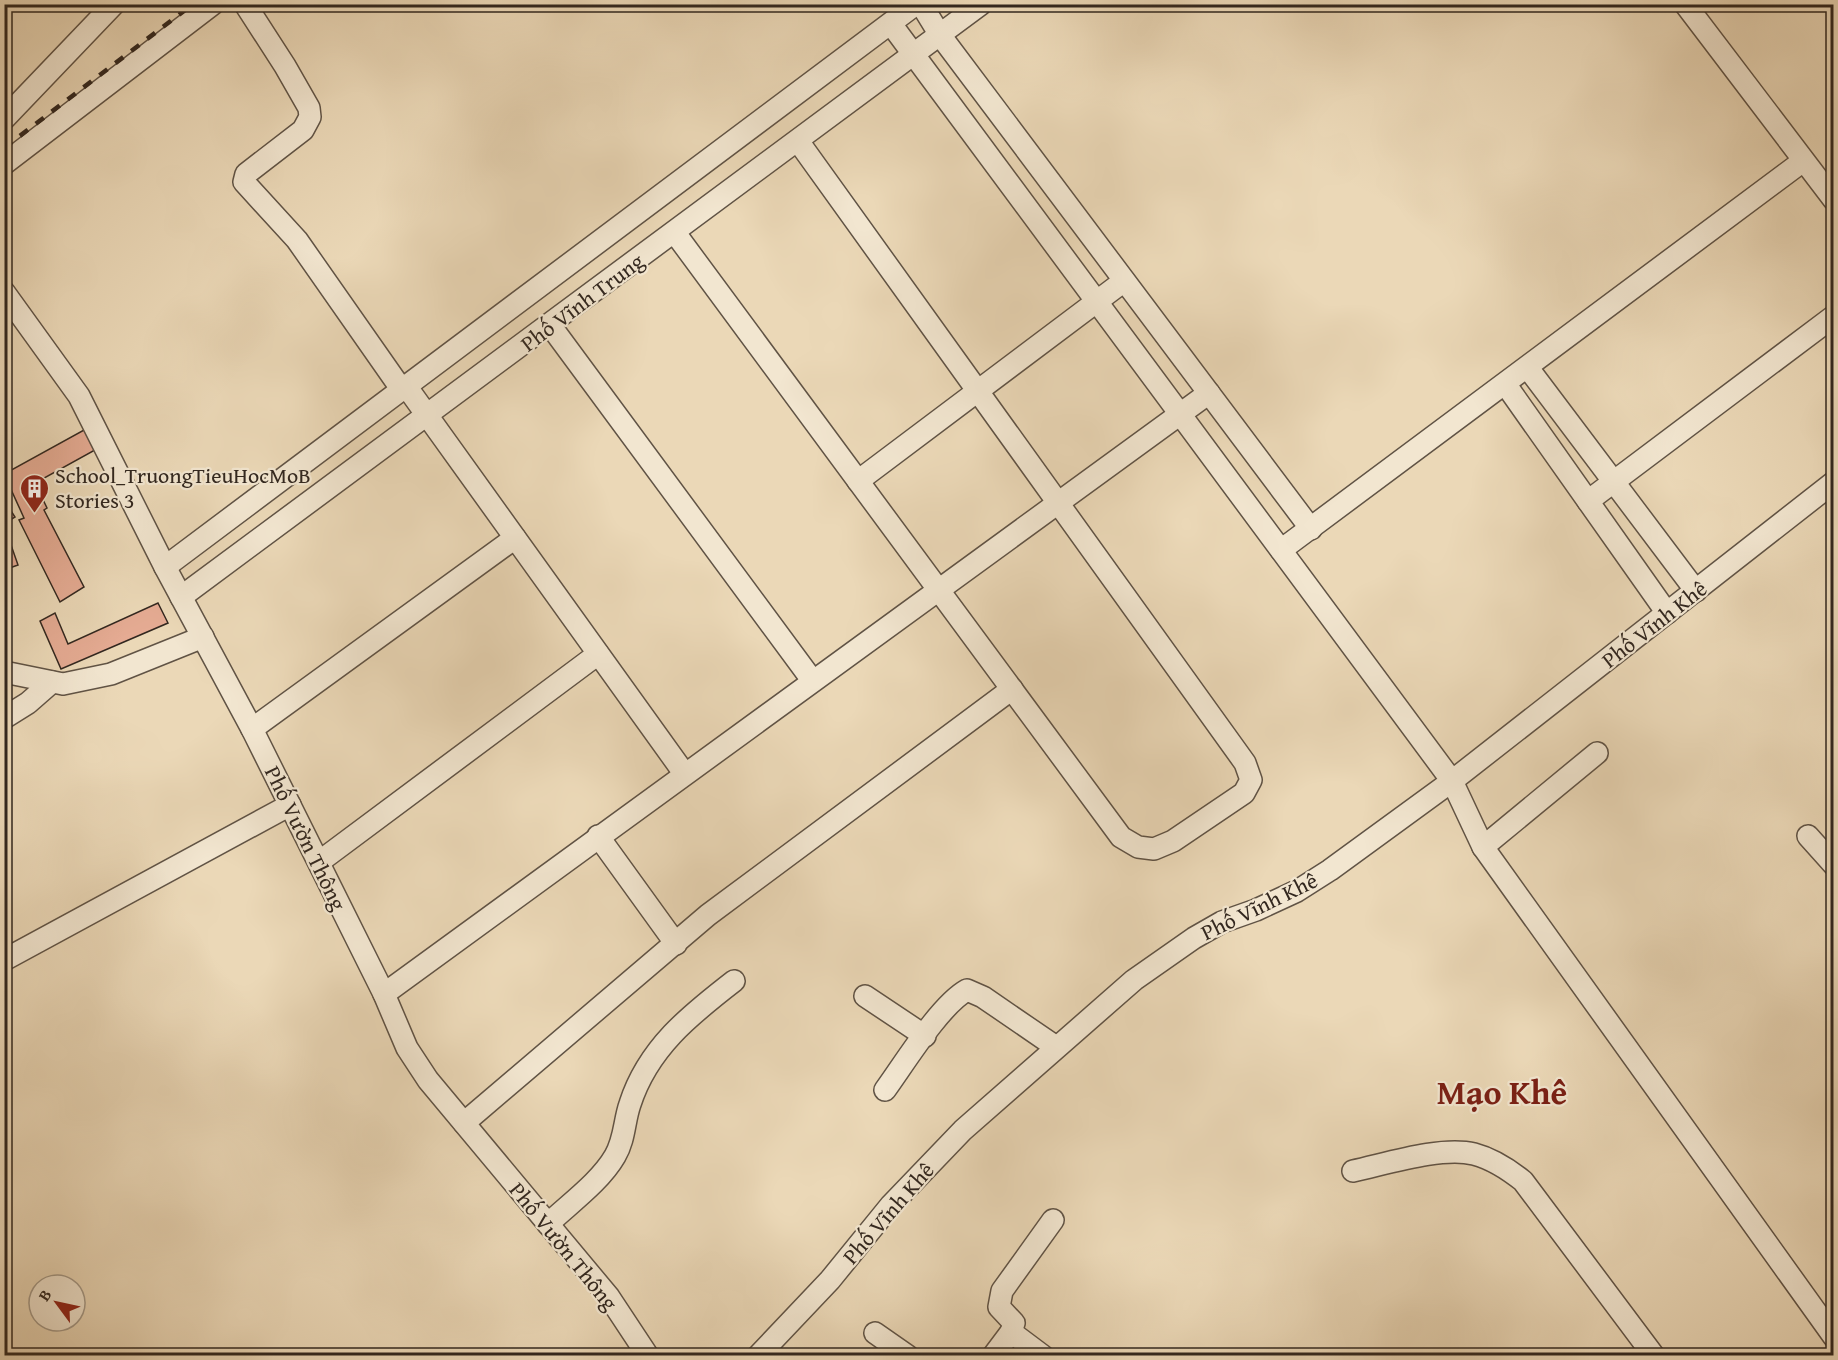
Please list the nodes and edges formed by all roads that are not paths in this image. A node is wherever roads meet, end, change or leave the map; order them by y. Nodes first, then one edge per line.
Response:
1 (114, 4) edge
2 (213, 4) edge
3 (245, 4) edge
4 (916, 4) edge
5 (921, 4) edge
6 (981, 4) edge
7 (1685, 4) edge
8 (891, 24) junction
9 (940, 35) junction
10 (913, 55) junction
11 (4, 119) edge
12 (798, 141) junction
13 (1803, 161) junction
14 (4, 164) edge
15 (1833, 200) edge
16 (675, 233) junction
17 (1124, 280) junction
18 (1096, 302) junction
19 (8, 303) edge
20 (1833, 316) edge
21 (550, 325) junction
22 (1528, 368) junction
23 (1506, 385) junction
24 (404, 388) junction
25 (978, 389) junction
26 (1209, 393) junction
27 (1180, 415) junction
28 (428, 417) junction
29 (858, 481) junction
30 (1613, 482) junction
31 (1833, 482) edge
32 (1588, 501) junction
33 (1059, 502) junction
34 (1311, 529) junction
35 (515, 538) junction
36 (1281, 550) junction
37 (165, 567) junction
38 (938, 589) junction
39 (1696, 591) junction
40 (181, 597) junction
41 (1667, 613) junction
42 (203, 637) junction
43 (598, 654) junction
44 (4, 672) edge
45 (812, 680) junction
46 (52, 682) junction
47 (1012, 689) junction
48 (4, 718) edge
49 (252, 729) junction
50 (1598, 753) dead end
51 (684, 773) junction
52 (1452, 781) junction
53 (290, 805) junction
54 (598, 836) junction
55 (1808, 836) dead end
56 (1483, 848) junction
57 (319, 862) junction
58 (1833, 865) edge
59 (676, 944) junction
60 (4, 960) edge
61 (734, 981) dead end
62 (384, 994) junction
63 (865, 996) dead end
64 (925, 1036) junction
65 (1056, 1047) junction
66 (885, 1090) dead end
67 (464, 1123) junction
68 (1353, 1171) dead end
69 (1053, 1220) dead end
70 (548, 1224) junction
71 (1011, 1332) junction
72 (874, 1333) dead end
73 (1833, 1337) edge
74 (648, 1356) edge
75 (758, 1356) edge
76 (908, 1356) edge
77 (993, 1356) edge
78 (1043, 1356) edge
79 (1654, 1356) edge

1 - 11 street
2 - 14 street
3 - 24 street
4 - 8 street, Phố Vĩnh Trung
5 - 9 street
6 - 9 street, Phố Vĩnh Trung
7 - 13 street
8 - 10 street
8 - 24 street, Phố Vĩnh Trung
9 - 10 street, Phố Vĩnh Trung
9 - 17 street
10 - 12 street, Phố Vĩnh Trung
10 - 18 street
12 - 16 street, Phố Vĩnh Trung
12 - 25 street
13 - 15 street
13 - 22 street
16 - 21 street, Phố Vĩnh Trung
16 - 29 street
17 - 18 street
17 - 26 street
18 - 25 street
18 - 27 street
19 - 37 street, Phố Vườn Thông
20 - 30 street
21 - 28 street, Phố Vĩnh Trung
21 - 45 street
22 - 23 street
22 - 30 street
23 - 32 street
23 - 34 street
24 - 28 street
24 - 37 street, Phố Vĩnh Trung
25 - 29 street
25 - 33 street
26 - 27 street
26 - 34 street
27 - 33 street
27 - 36 street
28 - 35 street
28 - 40 street, Phố Vĩnh Trung
29 - 38 street
30 - 32 street
30 - 39 street
31 - 39 street, Phố Vĩnh Khê
32 - 41 street
33 - 38 street
33 - 47 street
34 - 36 street
35 - 43 street
35 - 49 street
36 - 52 street
37 - 40 street, Phố Vườn Thông
38 - 45 street
38 - 47 street
39 - 41 street, Phố Vĩnh Khê
40 - 42 street, Phố Vườn Thông
41 - 52 street, Phố Vĩnh Khê
42 - 46 street
42 - 49 street, Phố Vườn Thông
43 - 51 street
43 - 57 street
44 - 46 street
45 - 51 street
46 - 48 street
47 - 59 street
49 - 53 street, Phố Vườn Thông
50 - 56 street
51 - 54 street
52 - 56 street
52 - 65 street, Phố Vĩnh Khê
53 - 57 street, Phố Vườn Thông
53 - 60 street
54 - 59 street
54 - 62 street
55 - 58 street
56 - 73 street
57 - 62 street, Phố Vườn Thông
59 - 67 street
61 - 70 street
62 - 67 street, Phố Vườn Thông
63 - 64 street
64 - 65 street
64 - 66 street
65 - 75 street, Phố Vĩnh Khê
67 - 70 street, Phố Vườn Thông
68 - 79 street
69 - 71 street
70 - 74 street, Phố Vườn Thông
71 - 77 street
71 - 78 street
72 - 76 street

